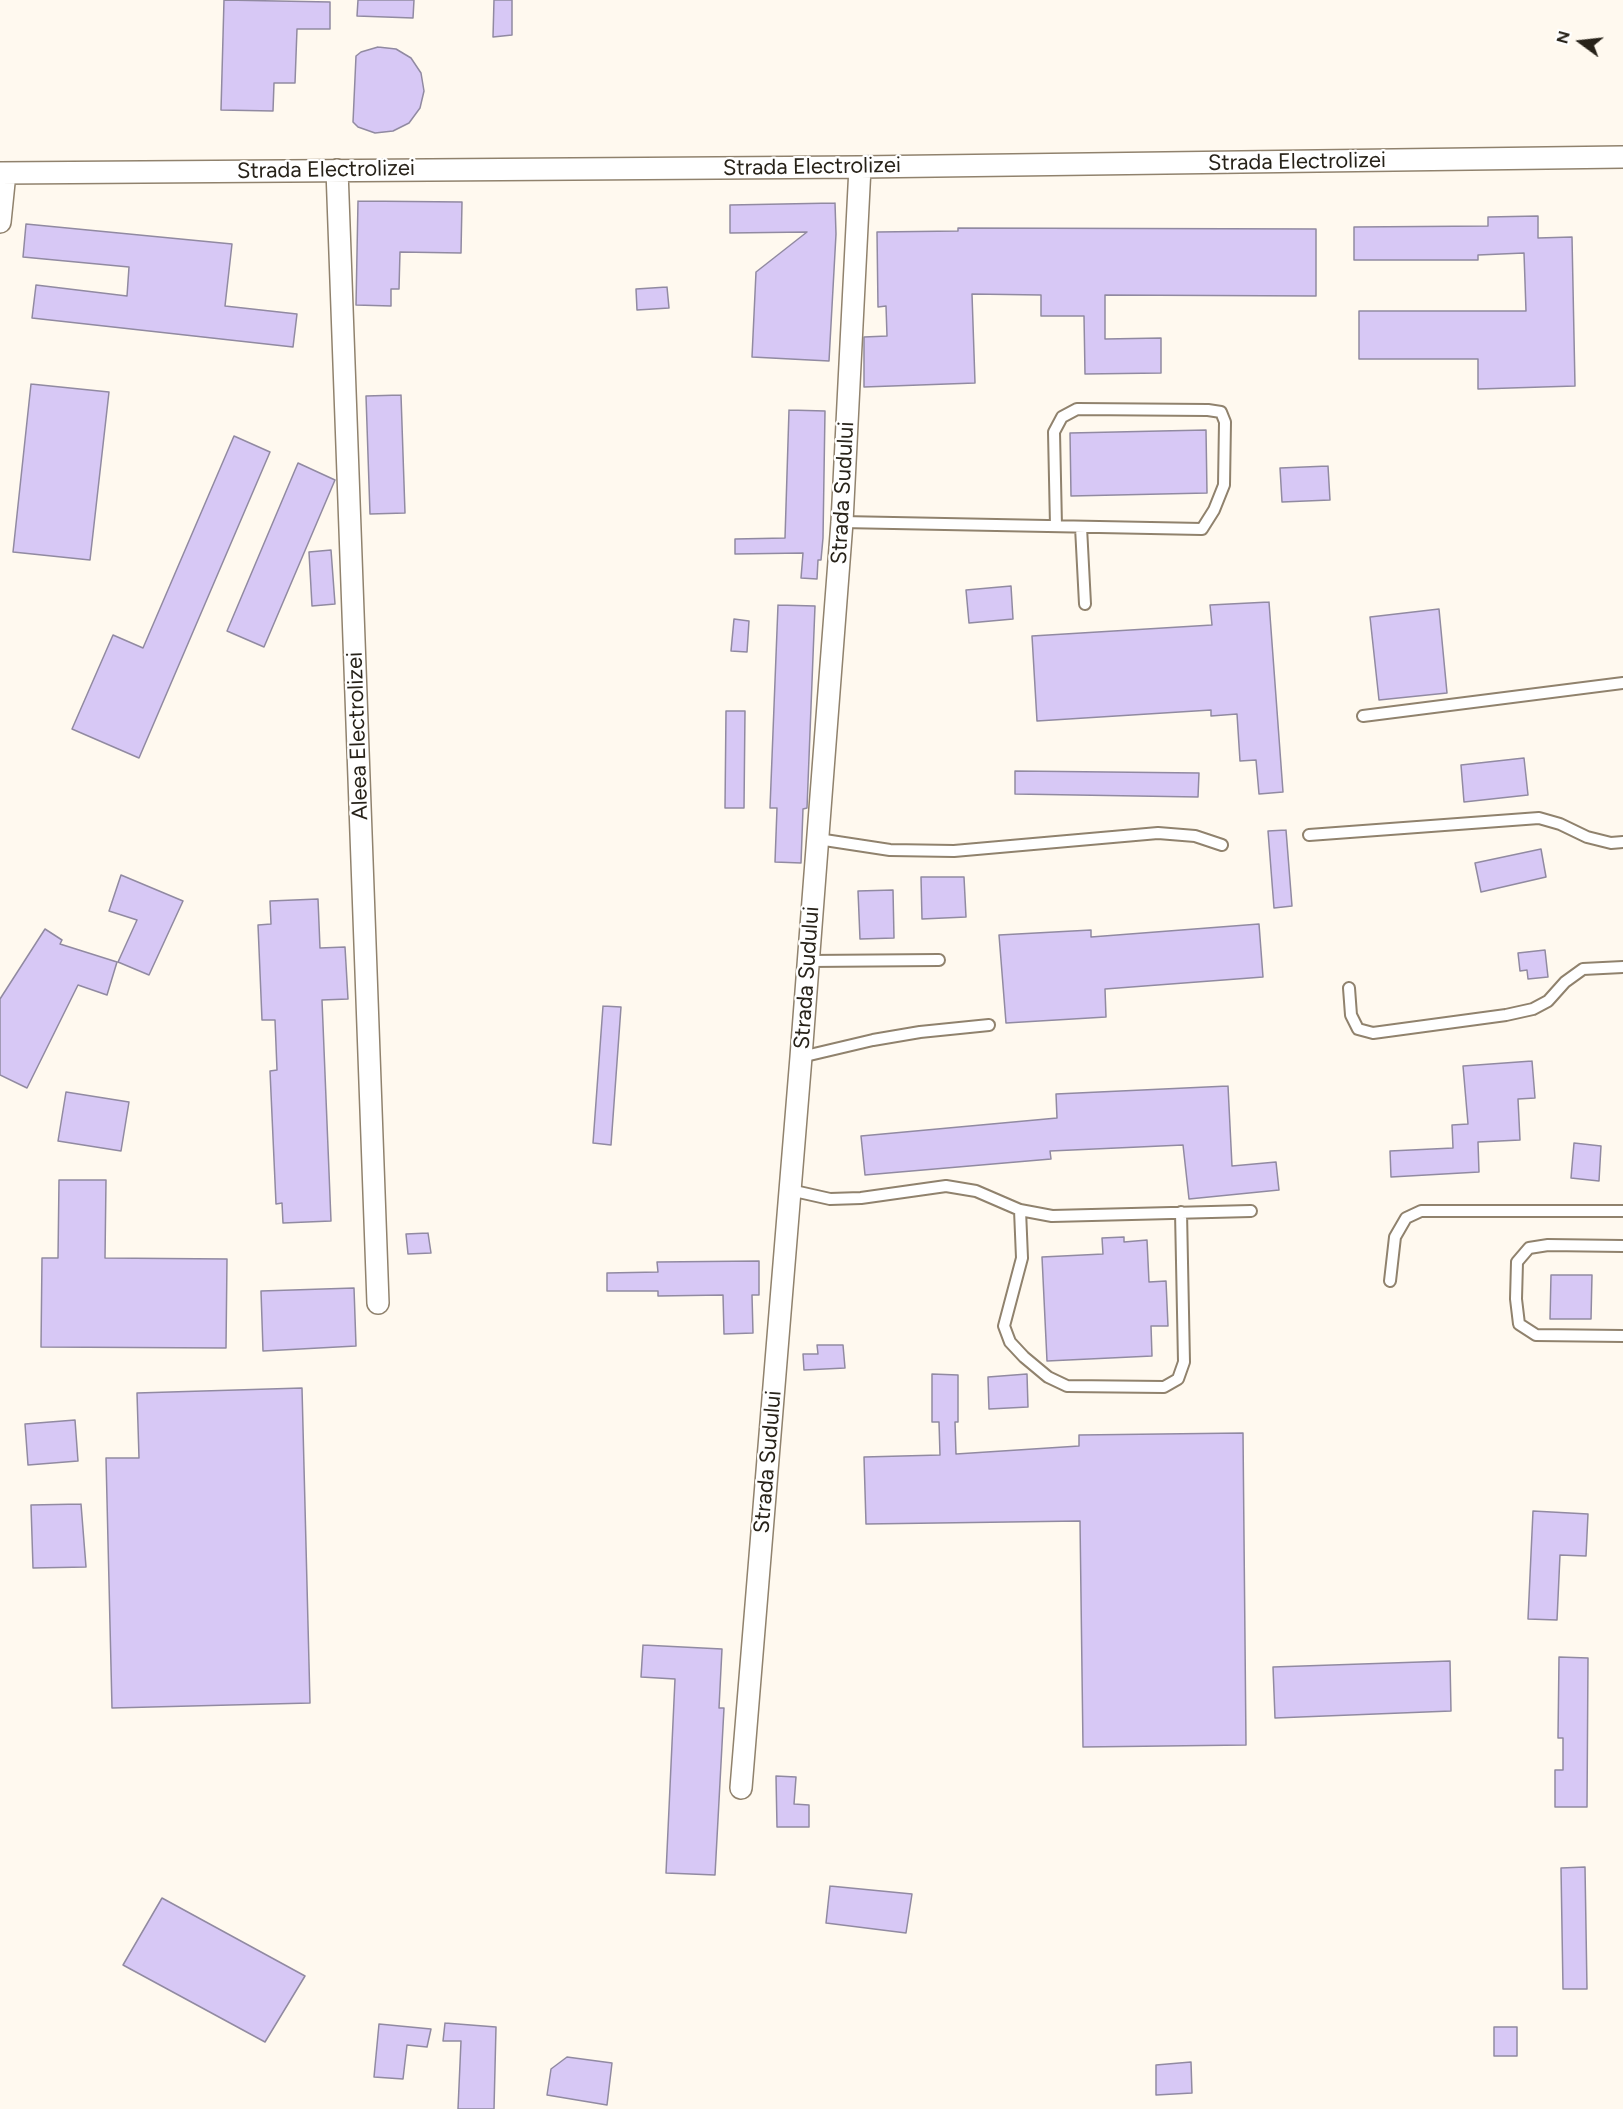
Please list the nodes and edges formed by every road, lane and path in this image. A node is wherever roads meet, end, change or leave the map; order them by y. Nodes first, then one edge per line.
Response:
1 (1623, 157) edge
2 (860, 167) junction
3 (337, 170) junction
4 (2, 173) edge
5 (0, 222) edge
6 (842, 522) junction
7 (1056, 526) junction
8 (1081, 526) junction
9 (1085, 604) dead end
10 (1623, 683) edge
11 (1363, 716) dead end
12 (1309, 835) dead end
13 (818, 839) junction
14 (1623, 843) edge
15 (1222, 845) dead end
16 (939, 960) dead end
17 (808, 961) junction
18 (1623, 967) edge
19 (1349, 988) dead end
20 (989, 1025) dead end
21 (801, 1057) junction
22 (790, 1190) junction
23 (1020, 1210) junction
24 (1251, 1211) dead end
25 (1623, 1211) edge
26 (1181, 1212) junction
27 (1623, 1245) edge
28 (1390, 1281) dead end
29 (378, 1303) dead end
30 (1623, 1336) edge
31 (741, 1788) dead end

1 - 2 street, Strada Electrolizei
2 - 3 street, Strada Electrolizei
2 - 6 street, Strada Sudului
3 - 4 street, Strada Electrolizei
3 - 29 street, Aleea Electrolizei
4 - 5 street
6 - 7 lane
6 - 13 street, Strada Sudului
7 - 8 lane
7 - 8 lane
8 - 9 lane
10 - 11 lane
12 - 14 lane
13 - 15 lane
13 - 17 street, Strada Sudului
16 - 17 lane
17 - 21 street, Strada Sudului
18 - 19 lane
20 - 21 lane
21 - 22 street, Strada Sudului
22 - 23 lane
22 - 31 street, Strada Sudului
23 - 26 lane
23 - 26 lane
24 - 26 lane
25 - 28 lane
27 - 30 lane

